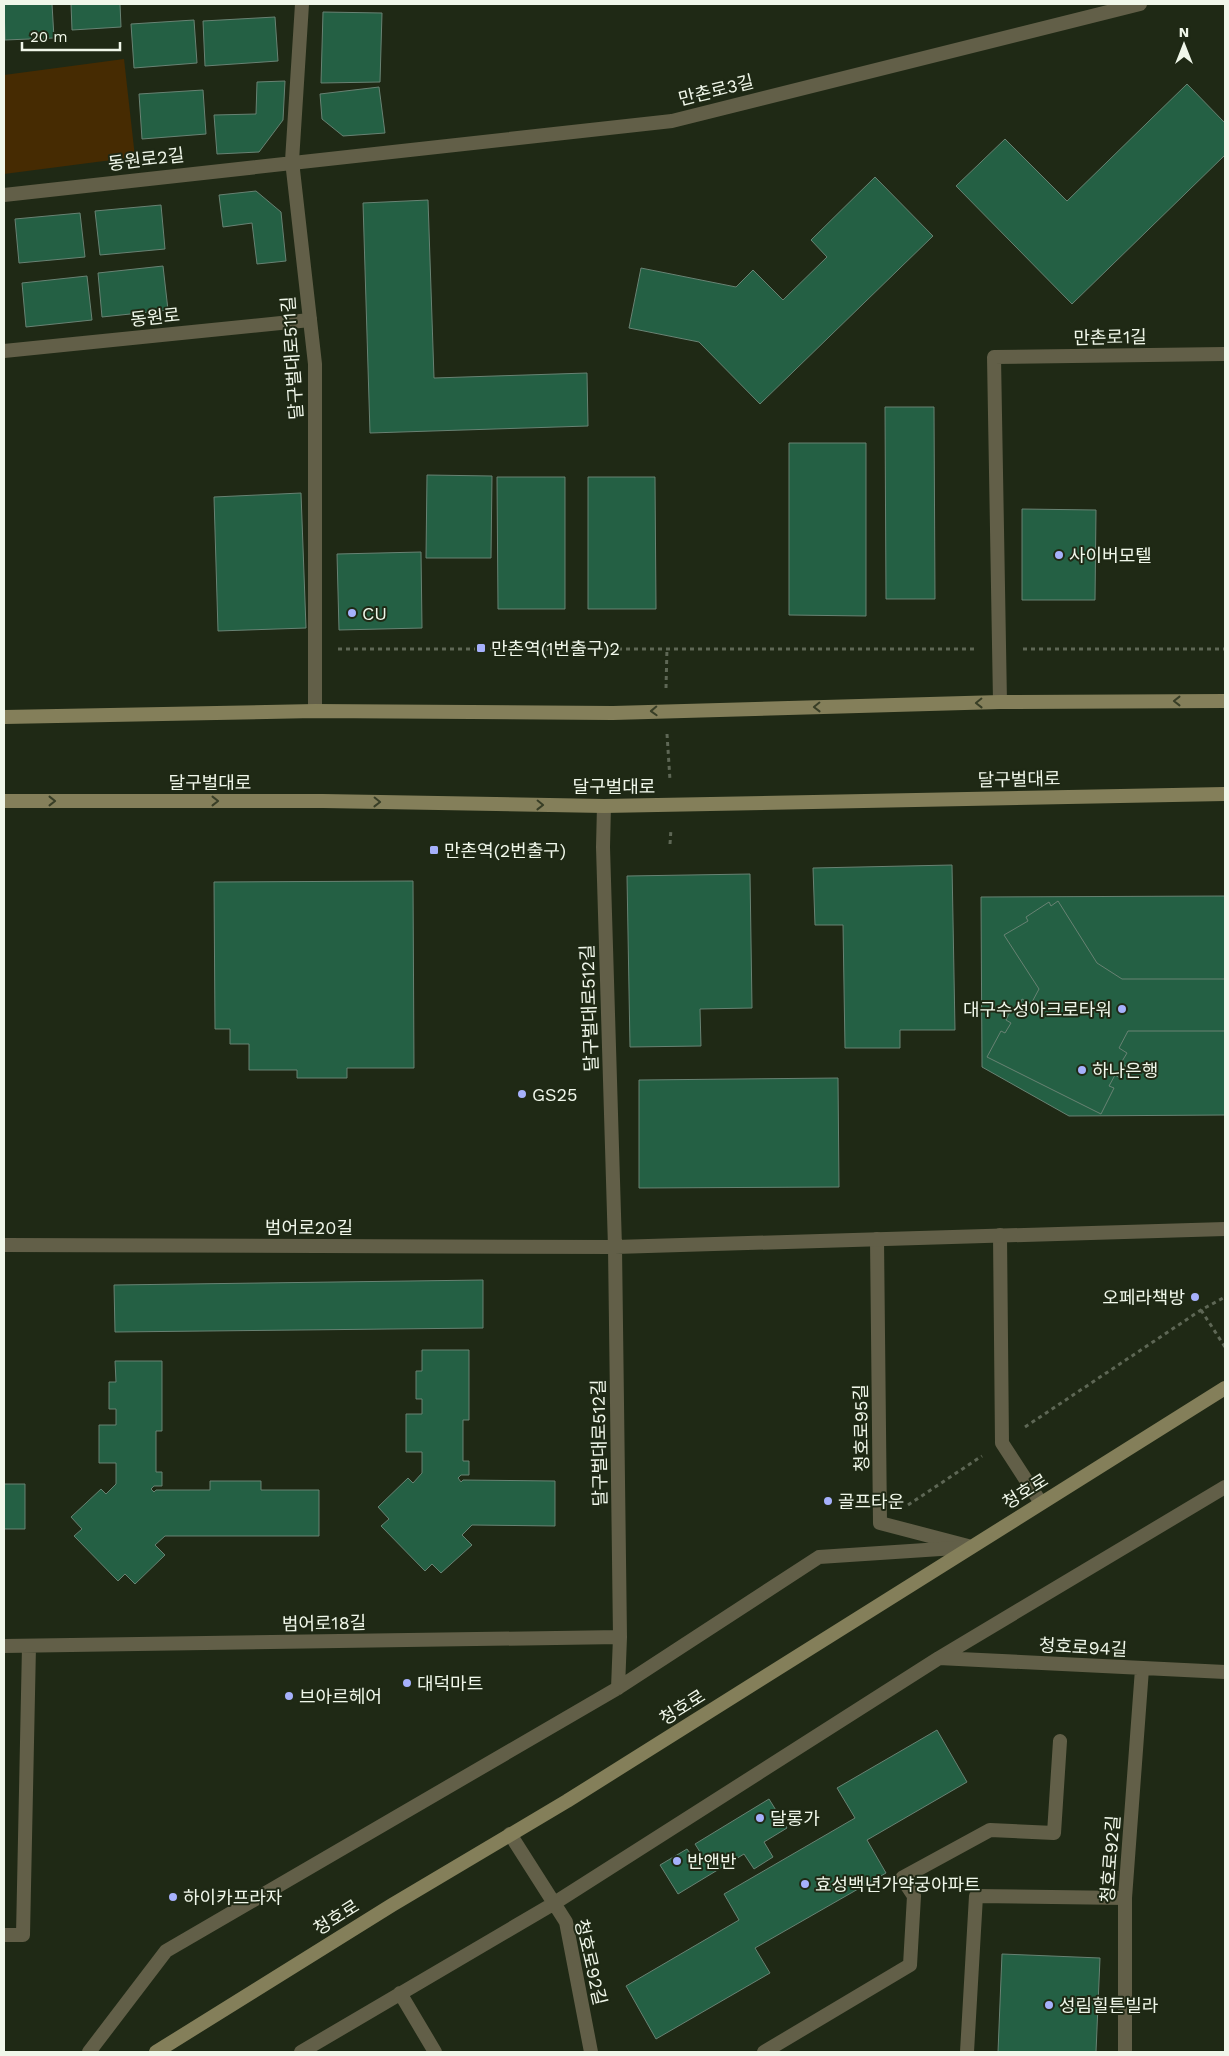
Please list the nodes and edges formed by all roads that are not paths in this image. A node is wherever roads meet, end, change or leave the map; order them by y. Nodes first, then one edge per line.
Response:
1 (302, 4) edge
2 (1140, 4) edge
3 (292, 161) junction
4 (4, 195) edge
5 (310, 320) junction
6 (4, 350) edge
7 (1225, 354) edge
8 (1225, 701) edge
9 (1000, 702) junction
10 (315, 711) junction
11 (4, 717) edge
12 (1225, 794) edge
13 (4, 801) edge
14 (604, 806) junction
15 (1225, 1229) edge
16 (1000, 1235) junction
17 (877, 1239) junction
18 (4, 1245) edge
19 (614, 1247) junction
20 (1225, 1388) edge
21 (1225, 1487) edge
22 (1042, 1503) junction
23 (971, 1547) junction
24 (620, 1637) junction
25 (4, 1646) edge
26 (29, 1646) junction
27 (939, 1658) junction
28 (1142, 1669) junction
29 (1225, 1672) edge
30 (618, 1688) junction
31 (1060, 1741) dead end
32 (510, 1834) junction
33 (1125, 1898) junction
34 (553, 1904) junction
35 (4, 1935) edge
36 (400, 1993) junction
37 (89, 2052) edge
38 (156, 2052) edge
39 (301, 2052) edge
40 (435, 2052) edge
41 (590, 2052) edge
42 (764, 2052) edge
43 (968, 2052) edge
44 (1125, 2052) edge

1 - 3 street, 달구벌대로511길
2 - 3 street, 만촌로3길
3 - 4 street, 동원로2길
3 - 5 street, 달구벌대로511길
5 - 6 street, 동원로
5 - 10 street, 달구벌대로511길
7 - 9 street, 만촌로1길
8 -> 9 main road
9 -> 10 main road
10 - 11 main road
12 - 14 main road, 달구벌대로
13 -> 14 main road, 달구벌대로
14 - 19 street, 달구벌대로512길
15 - 16 street
16 - 17 street
16 - 22 street
17 - 19 street
17 - 23 street, 청호로95길
18 - 19 street, 범어로20길
19 - 24 street, 달구벌대로512길
20 - 22 main road, 청호로
21 - 27 street
22 - 23 main road, 청호로
23 - 30 street
23 - 32 main road, 청호로
24 - 26 street, 범어로18길
24 - 30 street, 달구벌대로512길
25 - 26 street, 범어로18길
26 - 35 street
27 - 28 street, 청호로94길
27 - 34 street
28 - 29 street, 청호로94길
28 - 33 street, 청호로92길
30 - 37 street
31 - 42 street
32 - 34 street, 청호로92길
32 - 38 main road, 청호로
33 - 43 street
33 - 44 street, 청호로92길
34 - 36 street
34 - 41 street, 청호로92길
36 - 39 street
36 - 40 street

